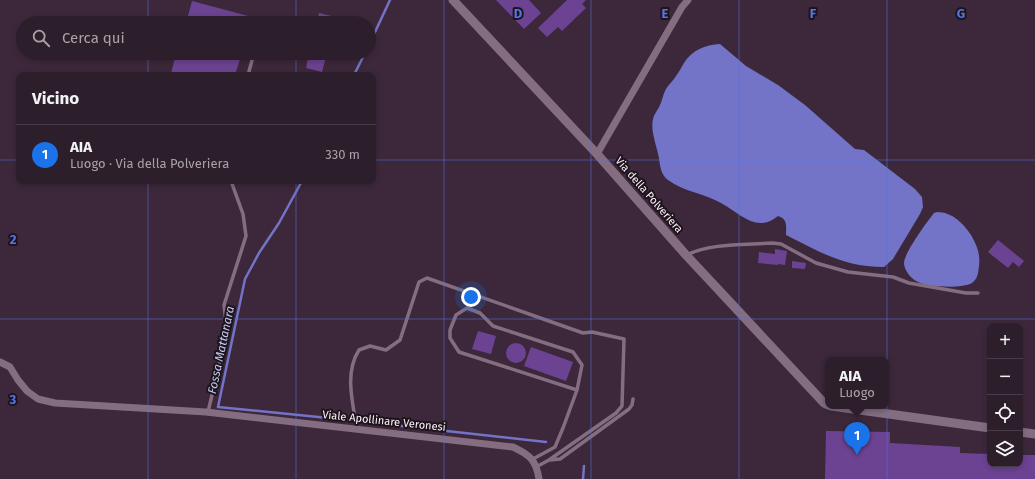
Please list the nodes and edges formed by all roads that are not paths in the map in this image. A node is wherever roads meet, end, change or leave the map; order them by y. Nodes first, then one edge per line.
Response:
1 (453, 0) edge
2 (688, 0) edge
3 (252, 60) edge
4 (249, 72) edge
5 (597, 154) junction
6 (232, 184) edge
7 (686, 255) junction
8 (978, 293) dead end
9 (0, 362) edge
10 (577, 390) junction
11 (633, 399) dead end
12 (825, 404) edge
13 (851, 409) edge
14 (208, 412) junction
15 (987, 428) edge
16 (357, 429) junction
17 (1023, 432) edge
18 (1035, 434) edge
19 (533, 459) junction
20 (549, 460) junction
21 (536, 466) junction
22 (539, 479) edge

1 - 5 street, Via della Polveriera
2 - 5 street
3 - 4 lane
5 - 7 street, Via della Polveriera
6 - 14 lane
7 - 8 lane
7 - 12 street, Via della Polveriera
9 - 14 street, Viale Apollinare Veronesi
10 - 10 lane
10 - 19 lane
11 - 20 lane
13 - 15 street, Via della Polveriera
14 - 16 street, Viale Apollinare Veronesi
16 - 19 street, Viale Apollinare Veronesi
16 - 20 lane
17 - 18 street
19 - 21 street
20 - 21 lane
21 - 22 street

